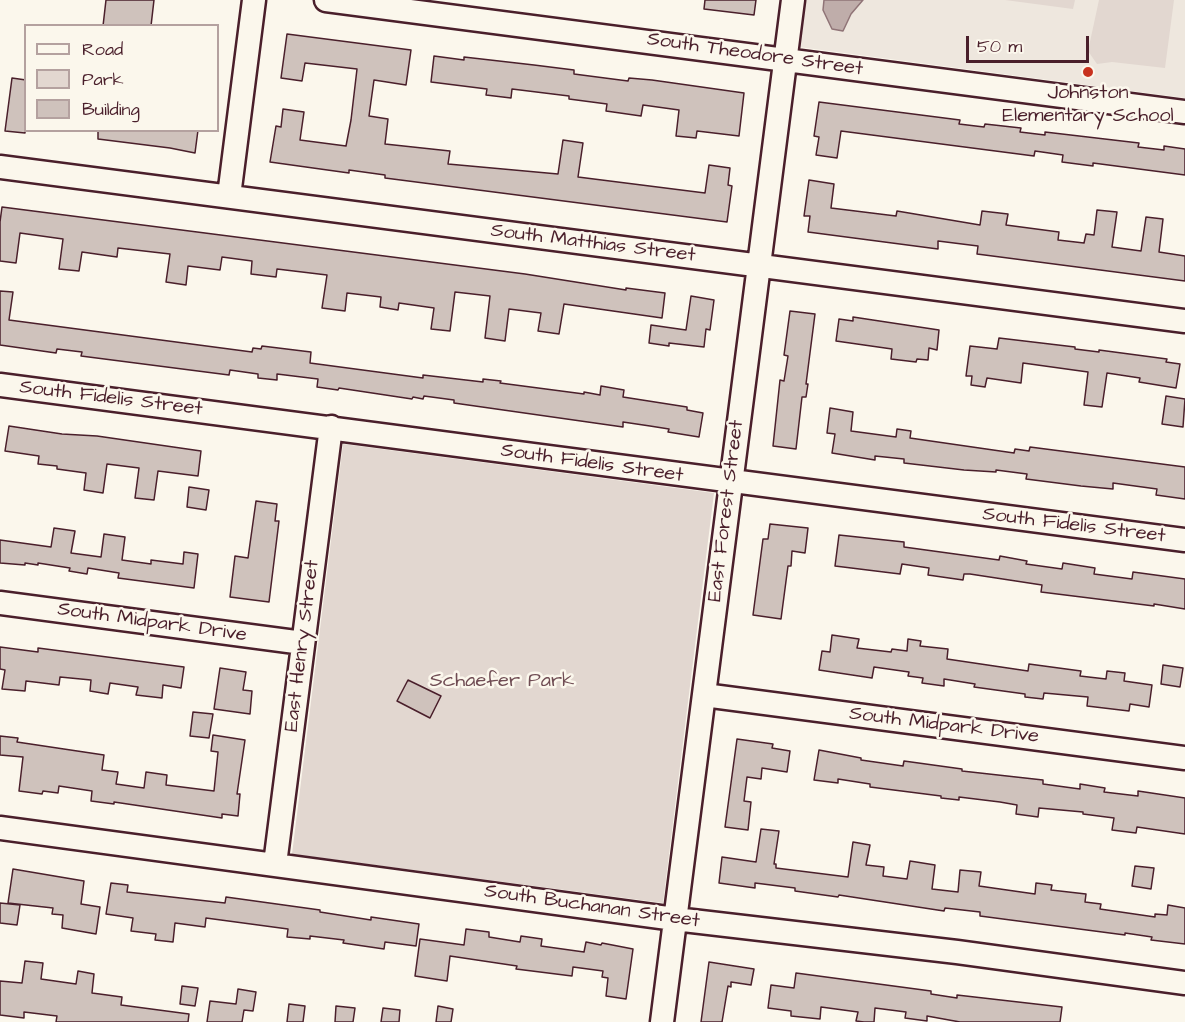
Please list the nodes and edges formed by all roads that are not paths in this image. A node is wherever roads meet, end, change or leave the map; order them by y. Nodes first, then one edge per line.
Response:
1 (254, 0) edge
2 (326, 0) edge
3 (793, 0) edge
4 (786, 59) junction
5 (1185, 112) edge
6 (0, 167) edge
7 (229, 196) junction
8 (759, 266) junction
9 (1185, 321) edge
10 (0, 384) edge
11 (331, 428) junction
12 (731, 483) junction
13 (1185, 540) edge
14 (0, 603) edge
15 (303, 644) junction
16 (704, 695) junction
17 (1185, 758) edge
18 (0, 828) edge
19 (275, 864) junction
20 (675, 919) junction
21 (1185, 983) edge
22 (662, 1022) edge

1 - 7 street
2 - 4 street, South Theodore Street
3 - 4 street, East Forest Street
4 - 5 street, South Theodore Street
4 - 8 street, East Forest Street
6 - 7 street, South Matthias Street
7 - 8 street, South Matthias Street
8 - 9 street, South Matthias Street
8 - 12 street, East Forest Street
10 - 11 street, South Fidelis Street
11 - 12 street, South Fidelis Street
11 - 15 street, East Henry Street
12 - 13 street, South Fidelis Street
12 - 16 street, East Forest Street
14 - 15 street, South Midpark Drive
15 - 19 street, East Henry Street
16 - 17 street, South Midpark Drive
16 - 20 street, East Forest Street
18 - 19 street, South Buchanan Street
19 - 20 street, South Buchanan Street
20 - 21 street, South Buchanan Street
20 - 22 street, East Forest Street

